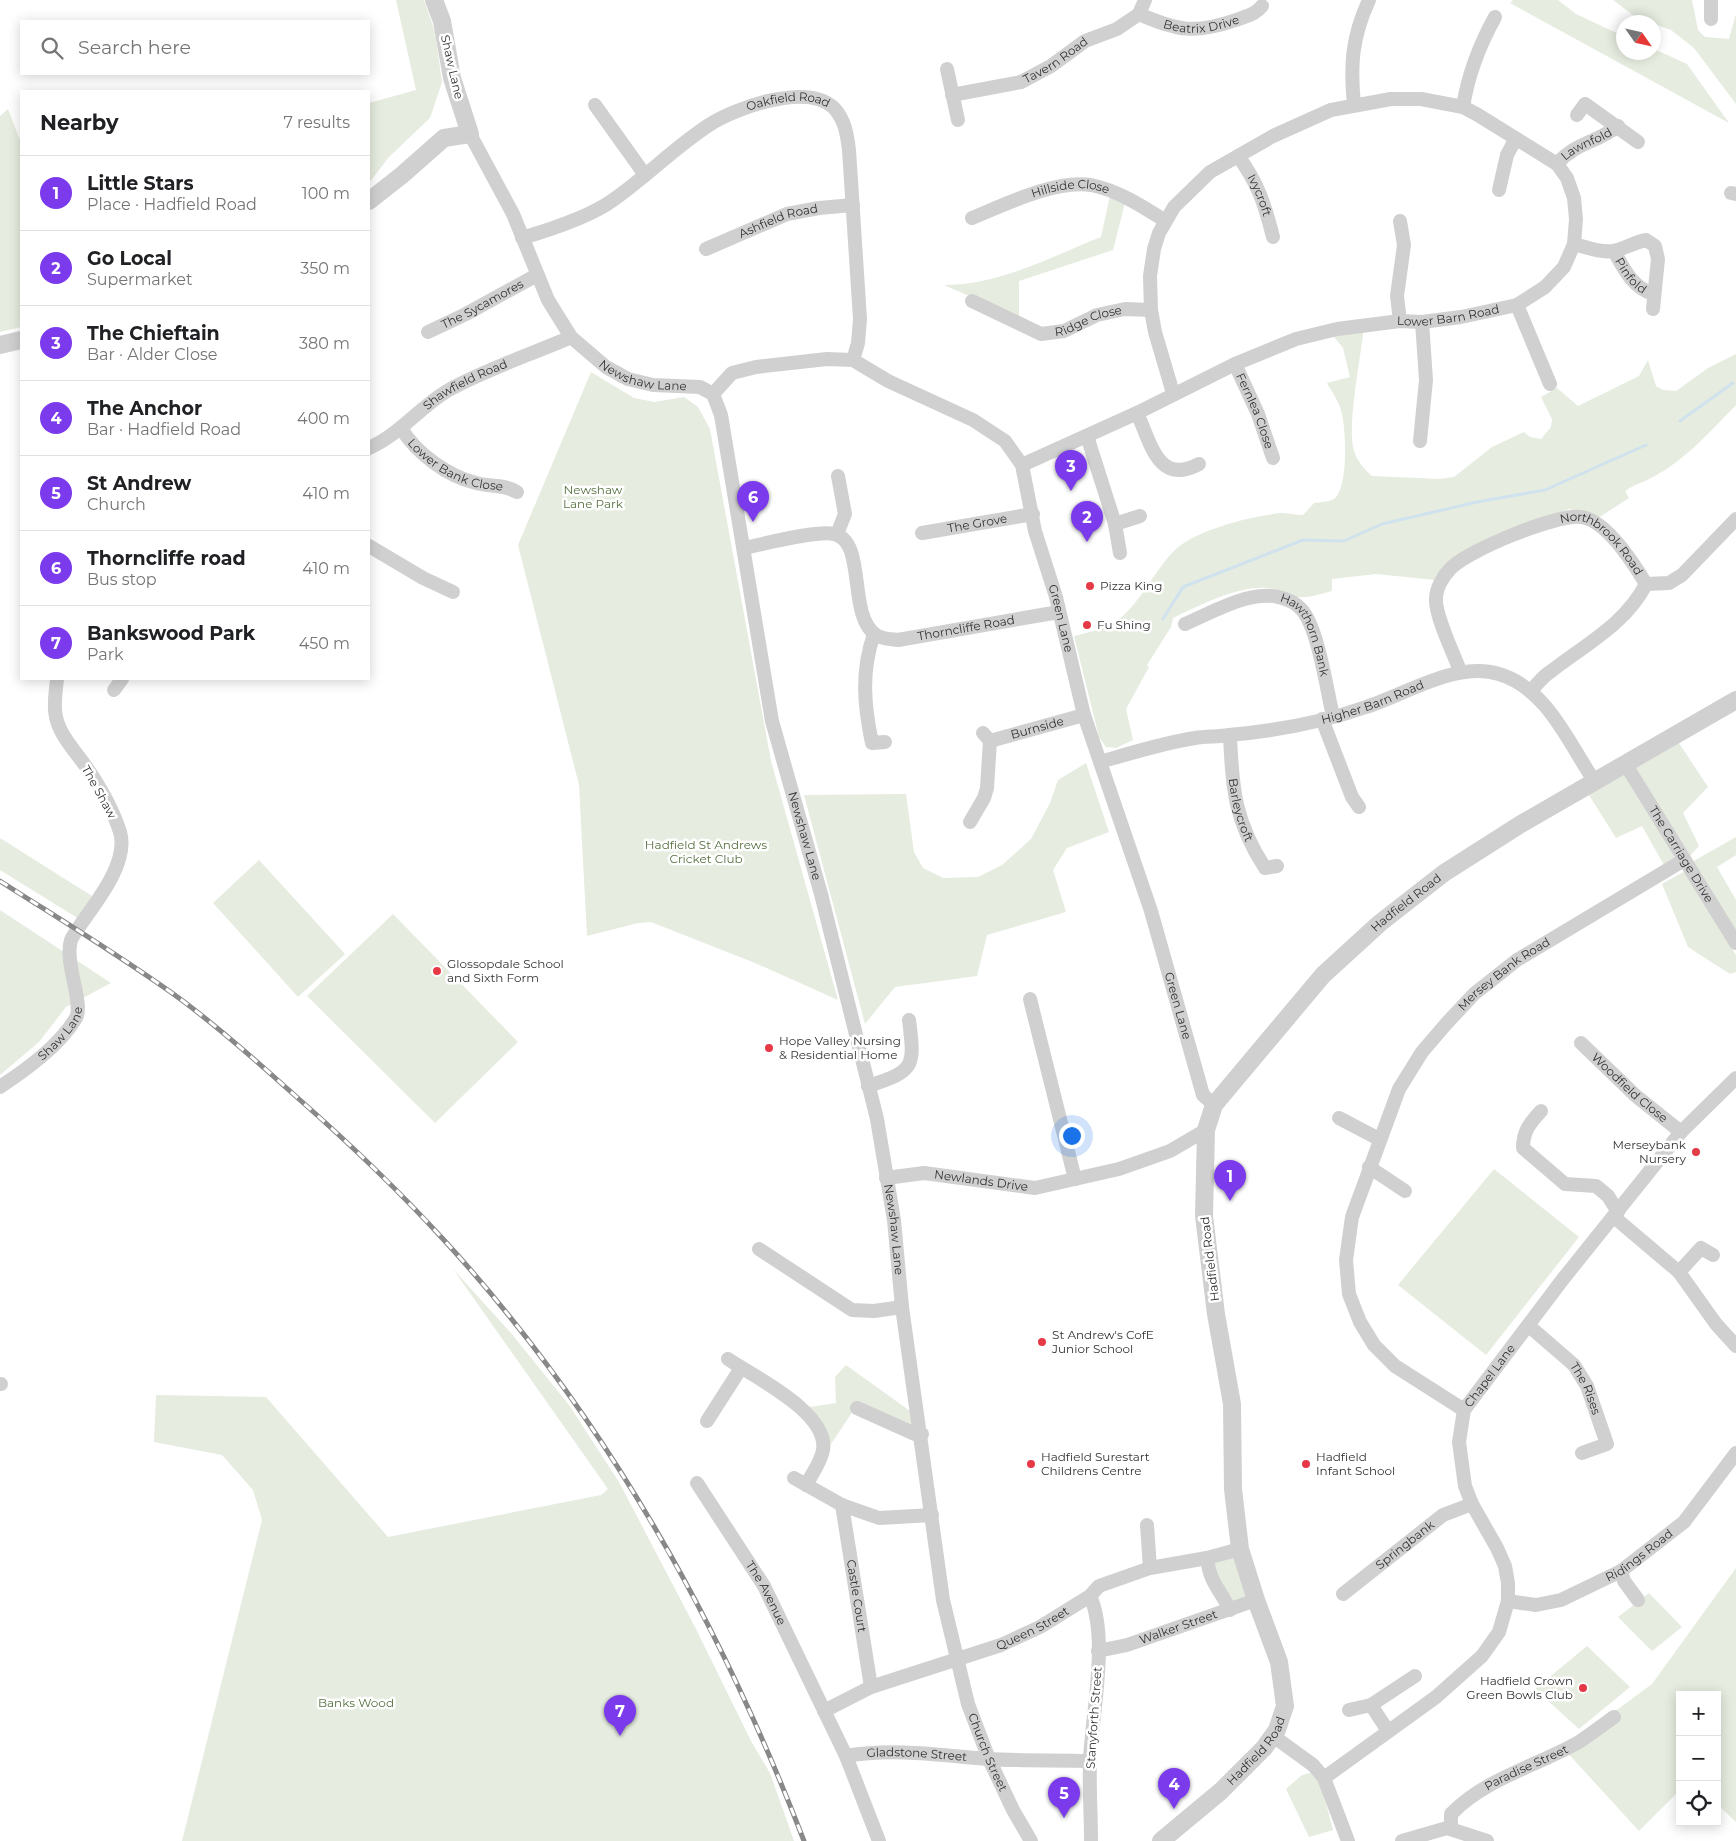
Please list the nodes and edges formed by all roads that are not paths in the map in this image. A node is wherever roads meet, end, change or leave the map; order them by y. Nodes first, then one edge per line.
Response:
1 (434, 0) edge
2 (1145, 0) edge
3 (1369, 0) edge
4 (1711, 0) edge
5 (1262, 6) dead end
6 (1139, 14) junction
7 (1495, 17) dead end
8 (1711, 19) dead end
9 (946, 69) dead end
10 (952, 95) junction
11 (594, 105) dead end
12 (1354, 105) junction
13 (1463, 107) junction
14 (1577, 115) dead end
15 (958, 120) dead end
16 (1618, 126) junction
17 (470, 134) junction
18 (1515, 140) junction
19 (1638, 142) dead end
20 (1238, 156) junction
21 (1557, 164) junction
22 (645, 175) junction
23 (1499, 190) dead end
24 (370, 200) edge
25 (853, 205) junction
26 (972, 218) dead end
27 (1164, 220) junction
28 (1400, 221) dead end
29 (1273, 237) dead end
30 (522, 238) junction
31 (1574, 244) junction
32 (706, 249) dead end
33 (1614, 251) junction
34 (537, 276) junction
35 (1653, 294) junction
36 (972, 301) dead end
37 (1518, 305) junction
38 (1653, 309) dead end
39 (1152, 310) junction
40 (1400, 321) junction
41 (1422, 322) junction
42 (428, 332) dead end
43 (571, 337) junction
44 (20, 340) edge
45 (0, 345) edge
46 (853, 360) junction
47 (1235, 364) junction
48 (1550, 384) dead end
49 (713, 394) junction
50 (1173, 394) junction
51 (1137, 414) junction
52 (401, 428) junction
53 (1087, 436) junction
54 (1420, 441) dead end
55 (370, 447) edge
56 (1273, 458) dead end
57 (1199, 464) dead end
58 (1022, 465) junction
59 (838, 476) dead end
60 (517, 492) dead end
61 (1033, 514) junction
62 (1140, 516) dead end
63 (1736, 519) edge
64 (1115, 524) junction
65 (922, 533) dead end
66 (836, 534) junction
67 (370, 547) edge
68 (744, 548) junction
69 (1120, 553) dead end
70 (1646, 584) junction
71 (453, 592) dead end
72 (1059, 612) junction
73 (1185, 624) dead end
74 (874, 634) junction
75 (1460, 671) junction
76 (57, 680) edge
77 (1530, 691) junction
78 (1736, 700) edge
79 (1084, 715) junction
80 (1327, 718) junction
81 (1230, 736) junction
82 (885, 742) dead end
83 (1100, 762) junction
84 (1626, 765) junction
85 (1594, 782) junction
86 (1359, 807) dead end
87 (970, 822) dead end
88 (1684, 860) junction
89 (1277, 866) dead end
90 (94, 906) joint
91 (1736, 943) edge
92 (1030, 999) dead end
93 (909, 1020) dead end
94 (1581, 1042) dead end
95 (1736, 1078) edge
96 (868, 1086) junction
97 (0, 1087) edge
98 (1214, 1105) junction
99 (1541, 1112) dead end
100 (1339, 1118) dead end
101 (1206, 1130) junction
102 (1681, 1132) junction
103 (1378, 1139) junction
104 (1368, 1167) junction
105 (886, 1178) junction
106 (1075, 1179) junction
107 (1405, 1191) dead end
108 (1616, 1214) junction
109 (759, 1249) dead end
110 (1714, 1255) dead end
111 (1679, 1272) junction
112 (902, 1307) junction
113 (1529, 1326) junction
114 (1735, 1343) edge
115 (728, 1359) dead end
116 (741, 1368) junction
117 (857, 1408) dead end
118 (1464, 1410) junction
119 (707, 1421) dead end
120 (922, 1434) junction
121 (1582, 1453) dead end
122 (1736, 1453) edge
123 (697, 1483) dead end
124 (1472, 1504) junction
125 (842, 1505) junction
126 (932, 1515) junction
127 (1147, 1525) dead end
128 (1240, 1549) junction
129 (1207, 1558) junction
130 (1150, 1568) junction
131 (1621, 1571) junction
132 (1343, 1594) dead end
133 (1090, 1596) junction
134 (1256, 1600) junction
135 (1638, 1600) dead end
136 (1508, 1601) junction
137 (1230, 1610) junction
138 (1098, 1650) junction
139 (956, 1658) junction
140 (1415, 1676) dead end
141 (871, 1687) junction
142 (1371, 1705) junction
143 (824, 1710) junction
144 (1348, 1710) dead end
145 (1614, 1717) dead end
146 (1388, 1732) junction
147 (1273, 1736) junction
148 (846, 1756) junction
149 (989, 1759) junction
150 (1090, 1761) junction
151 (1324, 1778) junction
152 (1449, 1828) junction
153 (879, 1841) edge
154 (1031, 1841) edge
155 (1090, 1841) edge
156 (1160, 1841) edge
157 (1348, 1841) edge
158 (1402, 1841) edge
159 (1487, 1841) edge

1 - 17 street, Shaw Lane
2 - 6 street
3 - 12 street
4 - 8 street
5 - 6 street, Beatrix Drive
6 - 10 street, Tavern Road
7 - 13 street
9 - 10 street
10 - 15 street
11 - 22 street
12 - 13 street, Lower Barn Road
12 - 20 street, Lower Barn Road
13 - 18 street, Lower Barn Road
14 - 16 street, Lawnfold
16 - 19 street, Lawnfold
16 - 21 street, Lawnfold
17 - 24 street
17 - 30 street, Newshaw Lane
18 - 21 street, Lower Barn Road
18 - 23 street
20 - 27 street, Lower Barn Road
20 - 29 street, Ivycroft
21 - 31 street, Lower Barn Road
22 - 25 street, Oakfield Road
22 - 30 street, Oakfield Road
25 - 32 street, Ashfield Road
25 - 46 street, Oakfield Road
26 - 27 street, Hillside Close
27 - 39 street, Lower Barn Road
28 - 40 street
30 - 34 street, Newshaw Lane
31 - 33 street, Pinfold
31 - 37 street, Lower Barn Road
33 - 35 street, Pinfold
33 - 35 street, Pinfold
34 - 42 street, The Sycamores
34 - 43 street, Newshaw Lane
35 - 38 street, Pinfold
36 - 39 street, Ridge Close
37 - 41 street, Lower Barn Road
37 - 48 street
39 - 50 street, Lower Barn Road
40 - 41 street, Lower Barn Road
40 - 47 street, Lower Barn Road
41 - 54 street
43 - 49 street, Newshaw Lane
43 - 52 street, Shawfield Road
44 - 45 street
46 - 49 street
46 - 58 street, Green Lane
47 - 50 street, Lower Barn Road
47 - 56 street, Fernlea Close
49 - 68 street, Newshaw Lane
50 - 51 street, Lower Barn Road
51 - 53 street, Lower Barn Road
51 - 57 street
52 - 55 street, Shawfield Road
52 - 60 street, Lower Bank Close
53 - 58 street, Lower Barn Road
53 - 64 street
58 - 61 street, Green Lane
59 - 66 street
61 - 65 street, The Grove
61 - 72 street, Green Lane
62 - 64 street
63 - 70 street
64 - 69 street
66 - 68 street
66 - 74 street
67 - 71 street
68 - 96 street, Newshaw Lane
70 - 75 street, Northbrook Road
70 - 77 street, Northbrook Road
72 - 74 street, Thorncliffe Road
72 - 79 street, Green Lane
73 - 80 street, Hawthorn Bank
74 - 82 street
75 - 77 street, Higher Barn Road
75 - 80 street, Higher Barn Road
76 - 90 street, The Shaw
77 - 85 street, Higher Barn Road
78 - 84 street, Hadfield Road
79 - 83 street, Green Lane
79 - 87 street, Burnside
80 - 81 street, Higher Barn Road
80 - 86 street, Hawthorn Bank
81 - 83 street, Higher Barn Road
81 - 89 street, Barleycroft
83 - 98 street, Green Lane
84 - 85 street, Hadfield Road
84 - 88 street, The Carriage Drive
85 - 98 street, Hadfield Road
88 - 91 street, The Carriage Drive
88 - 103 street, Mersey Bank Road
90 - 97 street, Shaw Lane
92 - 106 street
93 - 96 street
94 - 102 street, Woodfield Close
95 - 102 street, Chapel Lane
96 - 105 street, Newshaw Lane
98 - 101 street, Hadfield Road
99 - 108 street
100 - 103 street
101 - 106 street, Newlands Drive
101 - 128 street, Hadfield Road
102 - 108 street, Chapel Lane
103 - 104 street, Mersey Bank Road
104 - 107 street
104 - 118 street, Mersey Bank Road
105 - 106 street, Newlands Drive
105 - 112 street, Newshaw Lane
108 - 111 street
108 - 113 street, Chapel Lane
109 - 112 street
110 - 111 street
111 - 114 street
112 - 120 street, Newshaw Lane
113 - 118 street, Chapel Lane
113 - 121 street, The Rises
115 - 116 street
116 - 119 street
116 - 125 street
117 - 120 street
118 - 124 street, Chapel Lane
120 - 126 street, Newshaw Lane
122 - 131 street, Ridings Road
123 - 143 street, The Avenue
124 - 132 street, Springbank
124 - 136 street, Chapel Lane
125 - 126 street
125 - 141 street, Castle Court
126 - 139 street, Newshaw Lane
127 - 130 street
128 - 129 street, Queen Street
128 - 134 street, Hadfield Road
129 - 130 street, Queen Street
129 - 137 street
130 - 133 street, Queen Street
131 - 135 street
131 - 136 street, Ridings Road
133 - 138 street, Stanyforth Street
133 - 139 street, Queen Street
134 - 137 street, Walker Street
134 - 147 street, Hadfield Road
136 - 146 street, Chapel Lane
137 - 138 street, Walker Street
138 - 150 street, Stanyforth Street
139 - 141 street, Queen Street
139 - 149 street, Church Street
140 - 142 street
141 - 143 street, Queen Street
142 - 144 street
142 - 146 street
143 - 148 street, The Avenue
145 - 152 street, Paradise Street
146 - 151 street, Chapel Lane
147 - 151 street
147 - 156 street, Hadfield Road
148 - 149 street, Gladstone Street
148 - 153 street, The Avenue
149 - 150 street, Gladstone Street
149 - 154 street, Church Street
150 - 155 street, Stanyforth Street
151 - 157 street
152 - 158 street
152 - 159 street

